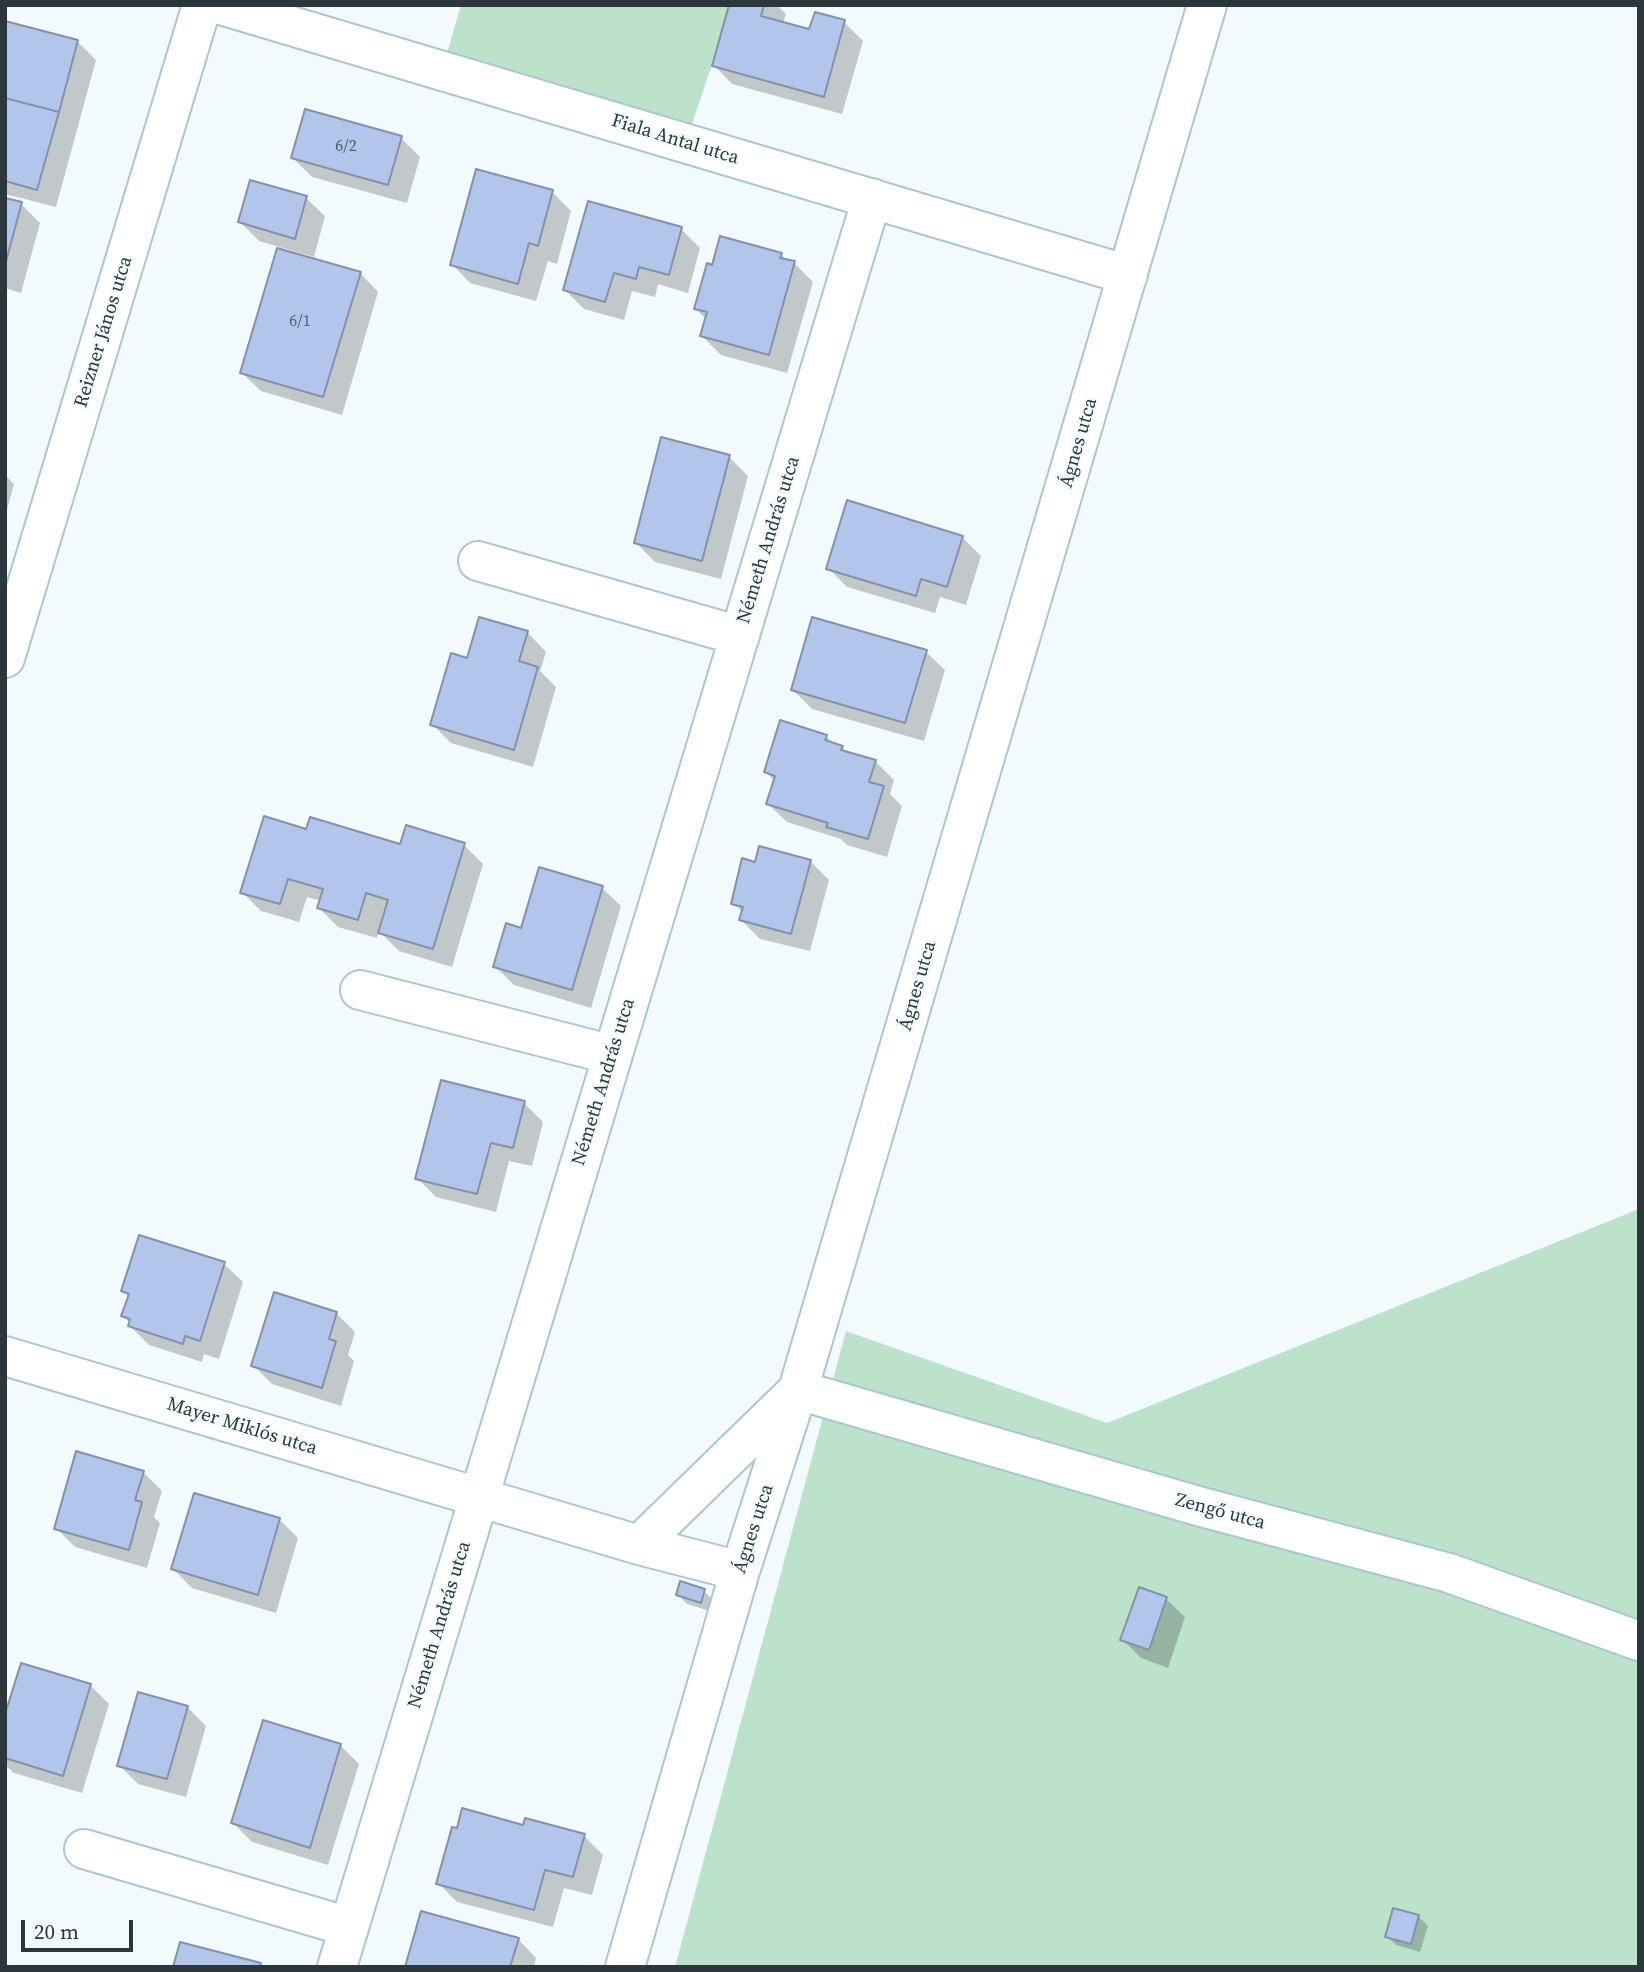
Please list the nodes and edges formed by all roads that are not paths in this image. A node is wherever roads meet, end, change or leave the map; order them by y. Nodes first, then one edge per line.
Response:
1 (202, 5) edge
2 (221, 5) edge
3 (1207, 5) edge
4 (872, 198) junction
5 (1128, 275) junction
6 (478, 561) dead end
7 (740, 636) junction
8 (5, 658) edge
9 (360, 990) dead end
10 (613, 1055) junction
11 (5, 1356) edge
12 (798, 1390) junction
13 (479, 1497) junction
14 (639, 1545) junction
15 (740, 1571) junction
16 (1639, 1641) edge
17 (84, 1849) dead end
18 (349, 1927) junction
19 (337, 1967) edge
20 (625, 1967) edge

1 - 8 street, Reizner János utca
2 - 4 street, Fiala Antal utca
3 - 5 street, Ágnes utca
4 - 5 street, Fiala Antal utca
4 - 7 street, Németh András utca
5 - 12 street, Ágnes utca
6 - 7 street
7 - 10 street, Németh András utca
9 - 10 street
10 - 13 street, Németh András utca
11 - 13 street, Mayer Miklós utca
12 - 14 street
12 - 15 street, Ágnes utca
12 - 16 street, Zengő utca
13 - 14 street, Mayer Miklós utca
13 - 18 street, Németh András utca
14 - 15 street, Mayer Miklós utca
15 - 20 street, Ágnes utca
17 - 18 street
18 - 19 street, Németh András utca

